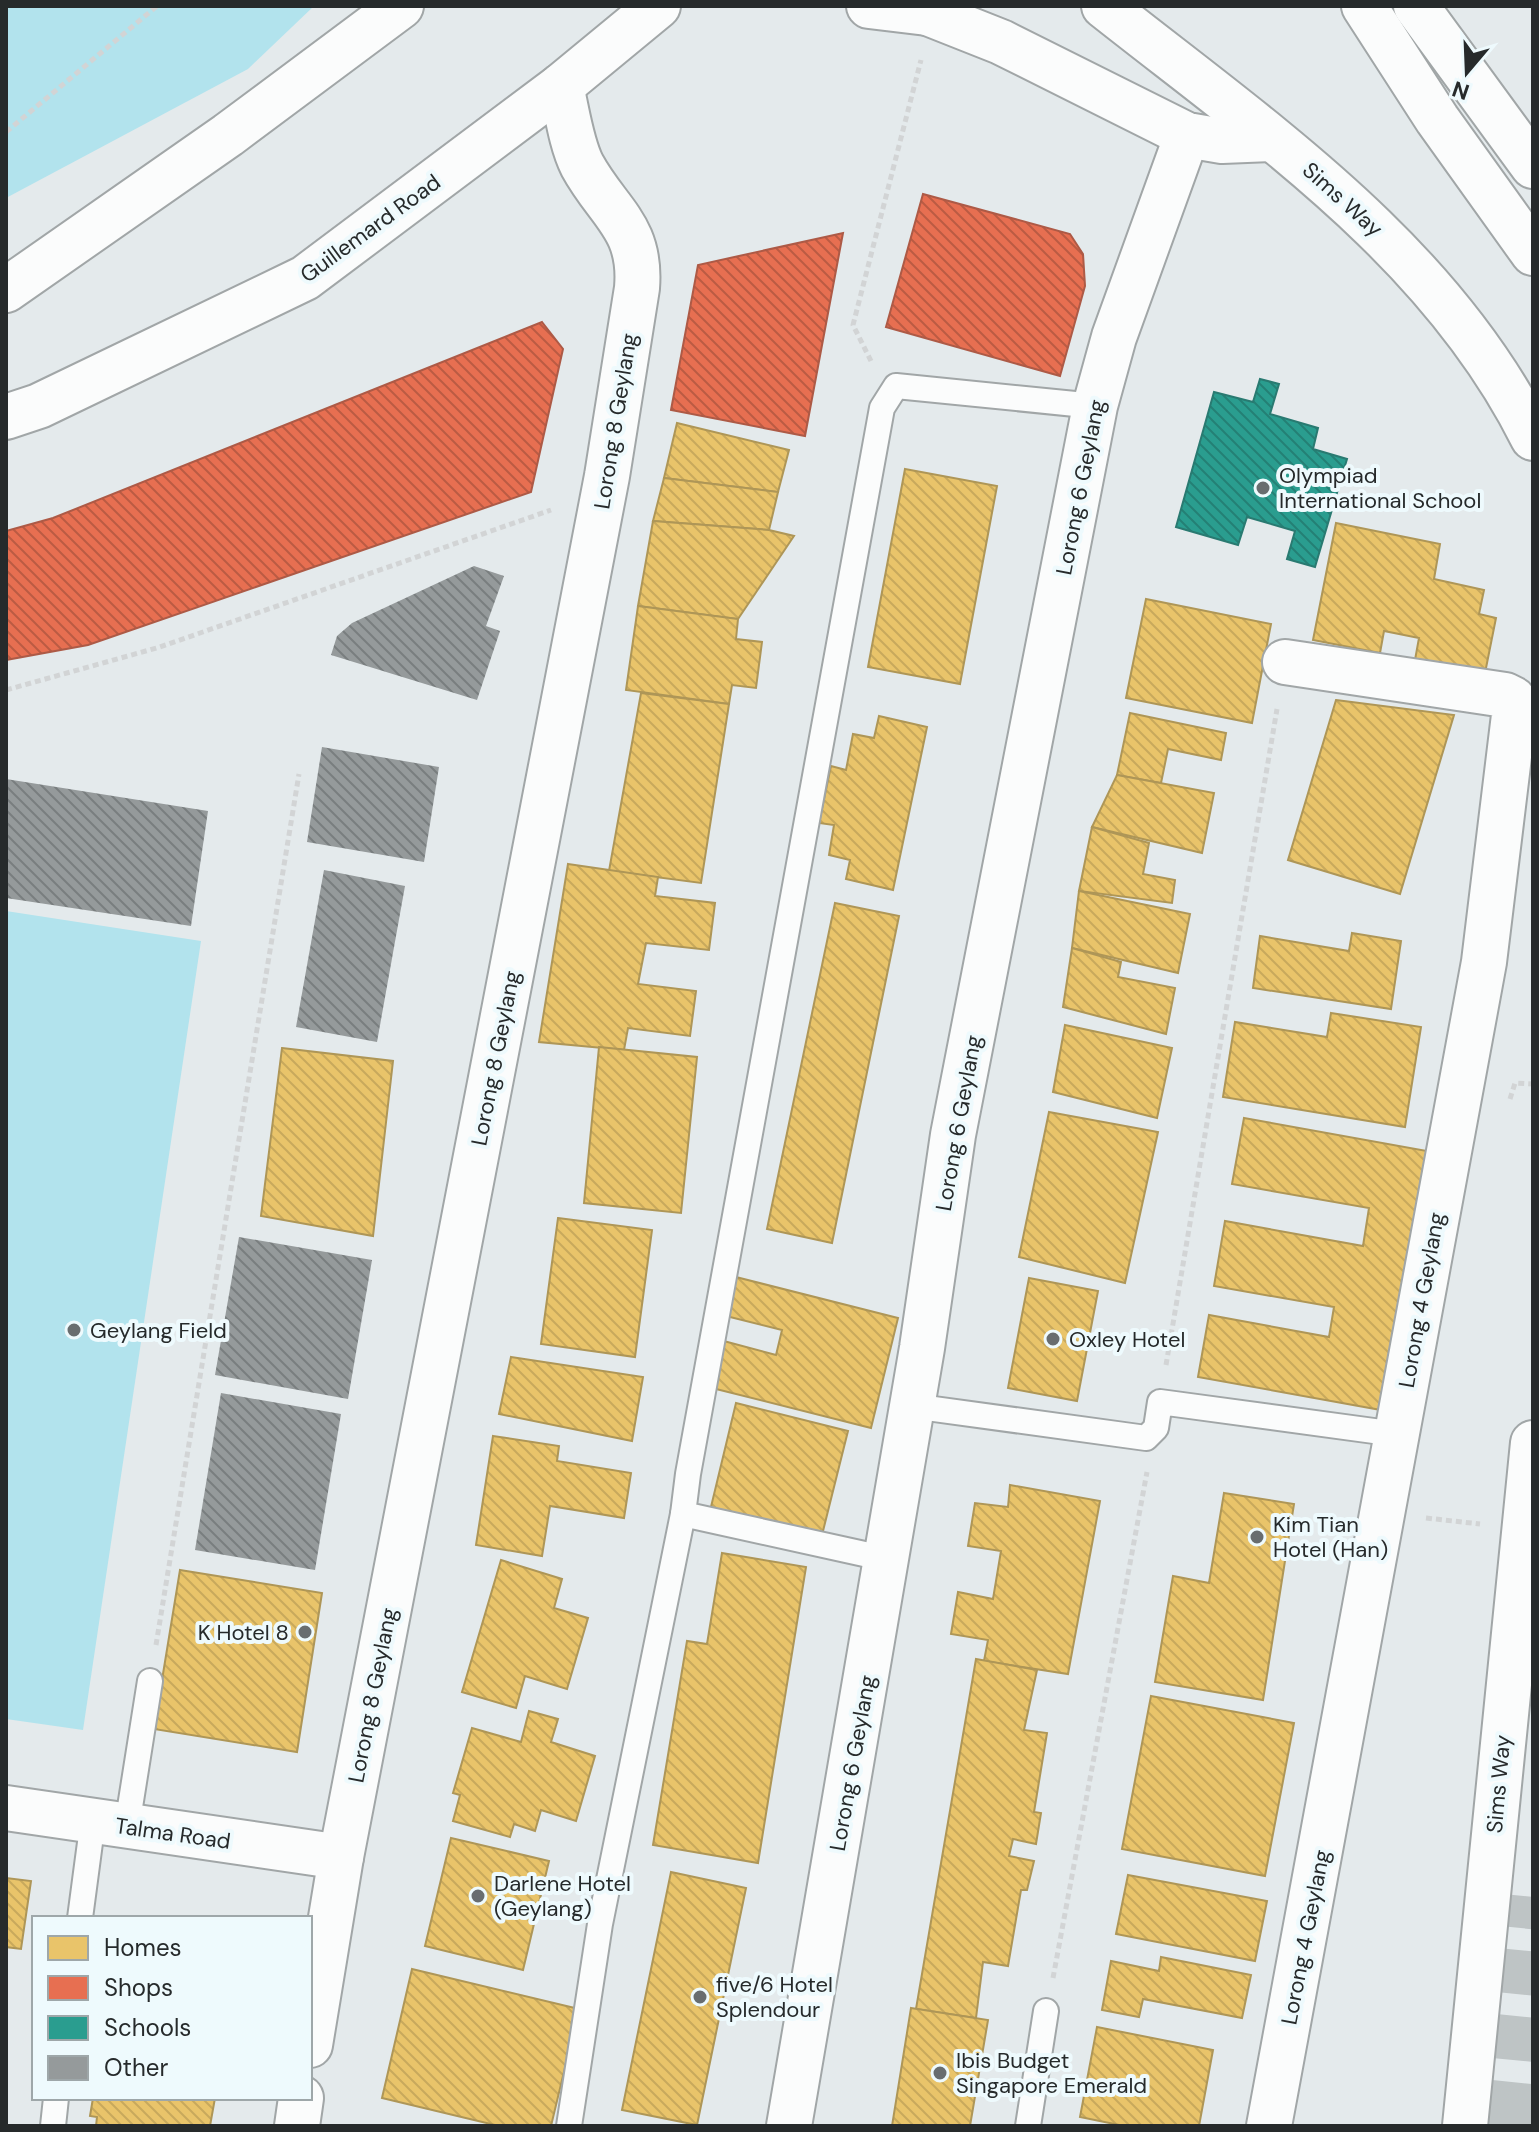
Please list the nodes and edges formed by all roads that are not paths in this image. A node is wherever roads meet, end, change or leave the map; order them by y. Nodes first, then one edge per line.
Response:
1 (658, 6) edge
2 (869, 6) edge
3 (1104, 6) edge
4 (1364, 6) edge
5 (1416, 6) edge
6 (395, 9) edge
7 (920, 24) edge
8 (561, 86) junction
9 (1187, 135) junction
10 (1272, 139) junction
11 (1533, 166) edge
12 (1533, 253) edge
13 (6, 290) edge
14 (1095, 406) junction
15 (6, 417) edge
16 (1533, 438) edge
17 (1285, 662) road end
18 (912, 1406) junction
19 (1396, 1434) junction
20 (1533, 1443) edge
21 (683, 1514) junction
22 (887, 1559) junction
23 (150, 1681) road end
24 (6, 1808) edge
25 (110, 1823) junction
26 (341, 1857) junction
27 (81, 1916) edge
28 (1046, 2011) road end
29 (312, 2033) edge
30 (56, 2100) edge
31 (301, 2100) edge
32 (53, 2126) edge
33 (297, 2126) edge
34 (569, 2126) edge
35 (789, 2126) edge
36 (1028, 2126) edge
37 (1269, 2126) edge
38 (1465, 2126) edge

1 - 8 main road, Guillemard Road
2 - 7 main road
3 - 10 main road, Sims Way
4 - 12 main road
5 - 11 main road
6 - 13 main road
7 - 9 main road
8 - 15 main road, Guillemard Road
8 - 26 main road, Lorong 8 Geylang
9 - 10 main road
9 - 14 main road, Lorong 6 Geylang
10 - 16 main road, Sims Way
14 - 18 main road, Lorong 6 Geylang
14 - 21 lane
17 - 19 main road, Lorong 4 Geylang
18 - 19 lane
18 - 22 main road, Lorong 6 Geylang
19 - 37 main road, Lorong 4 Geylang
20 - 38 main road, Sims Way
21 - 22 lane
21 - 34 lane
22 - 35 main road, Lorong 6 Geylang
23 - 25 lane
24 - 25 main road, Talma Road
25 - 26 main road, Talma Road
25 - 27 lane
26 - 29 main road, Lorong 8 Geylang
28 - 36 lane
30 - 32 lane
31 - 33 main road

